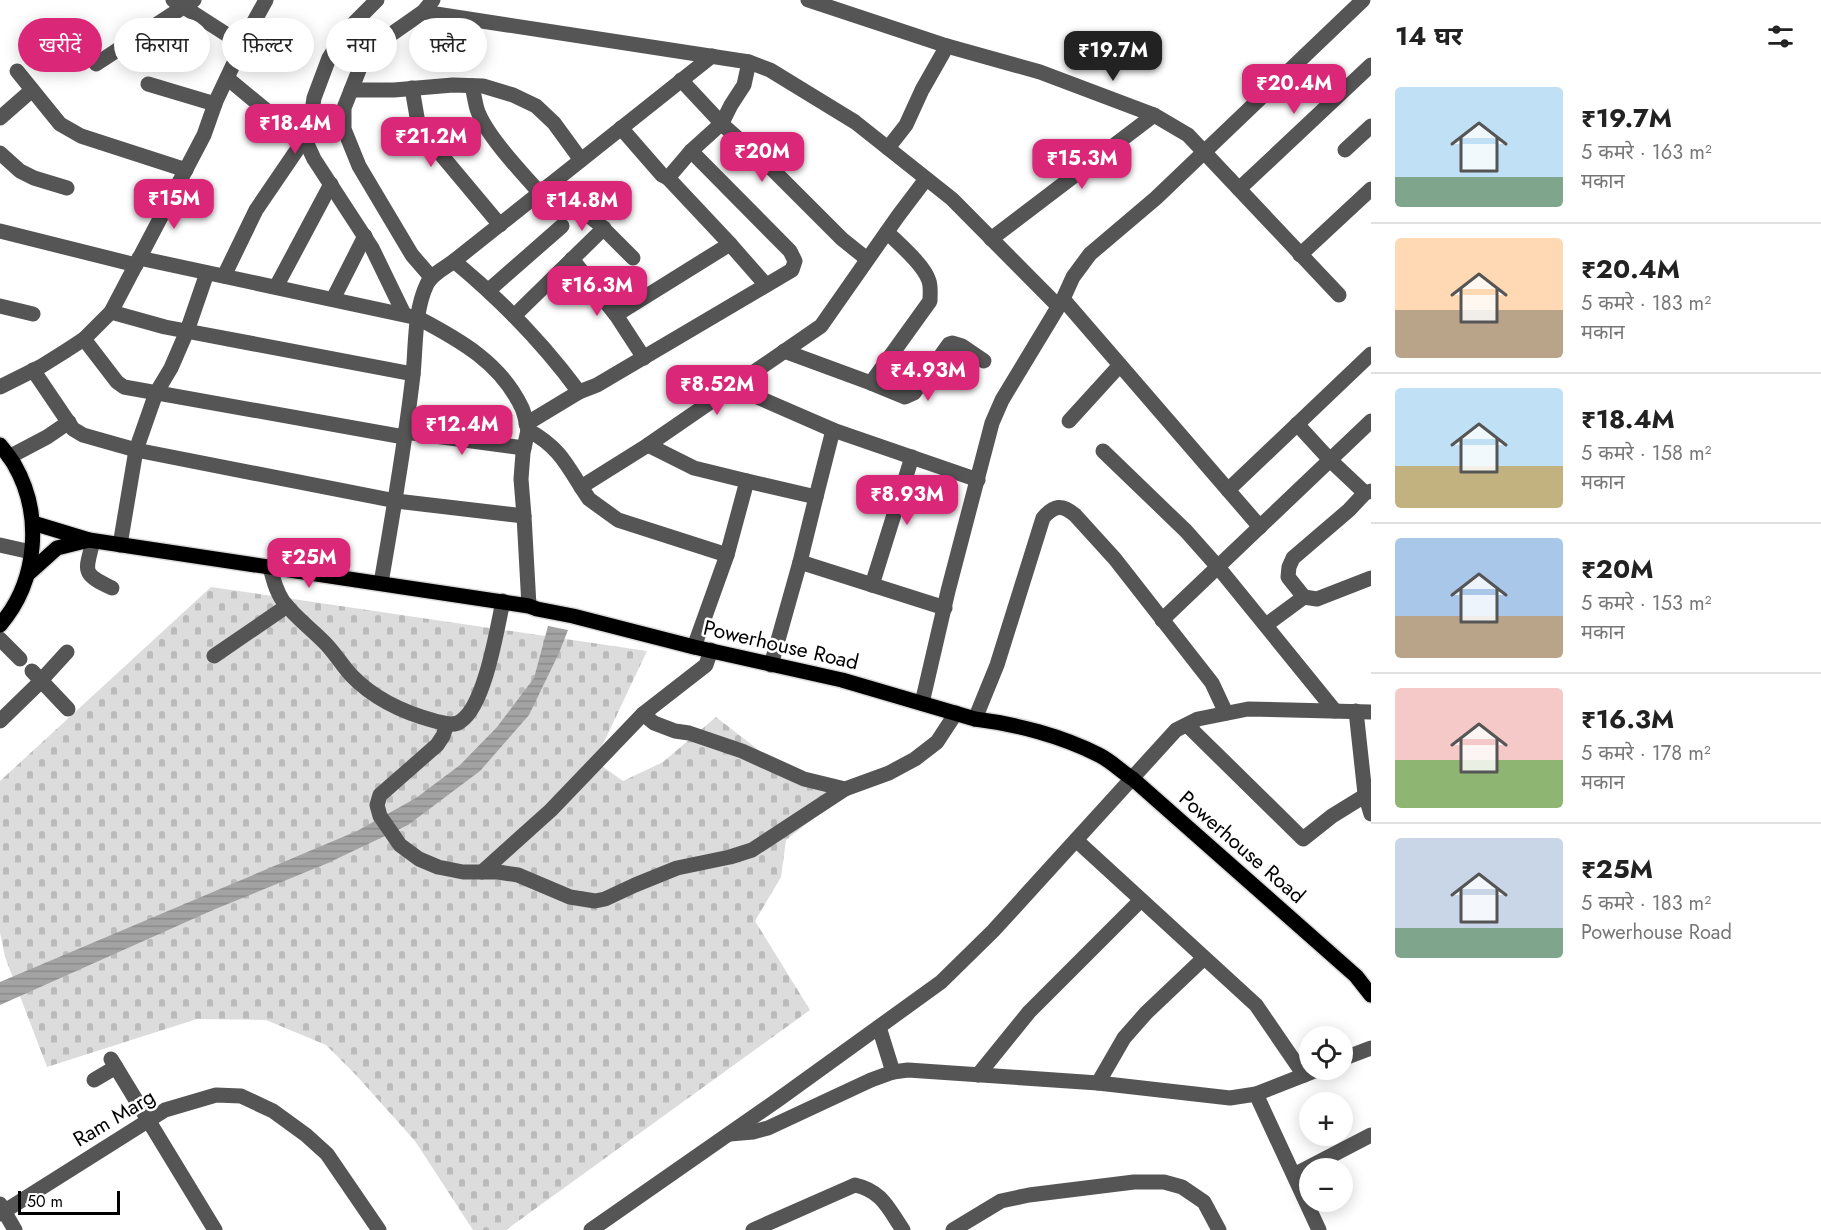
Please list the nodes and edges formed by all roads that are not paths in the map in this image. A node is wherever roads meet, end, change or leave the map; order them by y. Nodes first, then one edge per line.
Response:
1 (266, 0) edge
2 (377, 0) edge
3 (808, 0) edge
4 (1365, 0) edge
5 (184, 2) edge
6 (1371, 5) edge
7 (428, 6) edge
8 (257, 18) edge
9 (222, 30) edge
10 (947, 46) junction
11 (712, 56) junction
12 (102, 60) edge
13 (749, 62) junction
14 (1371, 65) edge
15 (17, 71) dead end
16 (230, 72) edge
17 (227, 78) junction
18 (681, 80) junction
19 (148, 84) dead end
20 (472, 86) junction
21 (412, 88) junction
22 (32, 90) junction
23 (351, 90) junction
24 (215, 105) junction
25 (1154, 115) junction
26 (0, 118) edge
27 (722, 123) junction
28 (1371, 126) edge
29 (621, 128) junction
30 (305, 142) junction
31 (888, 148) junction
32 (1345, 150) dead end
33 (691, 151) junction
34 (1204, 152) junction
35 (0, 153) edge
36 (581, 160) junction
37 (186, 170) junction
38 (668, 178) junction
39 (926, 178) junction
40 (331, 184) junction
41 (68, 188) dead end
42 (545, 189) junction
43 (1239, 189) junction
44 (1371, 189) edge
45 (500, 225) junction
46 (562, 226) dead end
47 (604, 228) junction
48 (0, 231) edge
49 (887, 232) junction
50 (364, 236) junction
51 (991, 239) junction
52 (730, 244) junction
53 (1300, 255) junction
54 (633, 258) dead end
55 (572, 259) junction
56 (867, 259) junction
57 (454, 261) junction
58 (137, 262) junction
59 (207, 273) junction
60 (224, 276) junction
61 (428, 282) junction
62 (766, 285) junction
63 (276, 287) junction
64 (489, 290) junction
65 (1339, 295) dead end
66 (333, 299) junction
67 (1060, 303) junction
68 (0, 306) edge
69 (111, 312) junction
70 (33, 314) dead end
71 (414, 314) junction
72 (616, 315) junction
73 (514, 316) junction
74 (187, 331) junction
75 (84, 339) junction
76 (784, 351) junction
77 (1371, 354) edge
78 (644, 358) junction
79 (984, 361) dead end
80 (1120, 365) junction
81 (33, 370) junction
82 (413, 374) junction
83 (871, 383) junction
84 (732, 386) junction
85 (0, 387) edge
86 (579, 392) junction
87 (156, 393) junction
88 (1069, 421) dead end
89 (1371, 421) edge
90 (69, 422) junction
91 (1297, 424) junction
92 (527, 427) junction
93 (833, 430) junction
94 (405, 434) junction
95 (648, 445) junction
96 (524, 448) junction
97 (136, 450) junction
98 (5, 451) edge
99 (1103, 451) dead end
100 (912, 457) junction
101 (1330, 460) junction
102 (978, 480) junction
103 (747, 481) junction
104 (581, 487) junction
105 (1227, 490) junction
106 (1368, 492) edge
107 (816, 497) junction
108 (396, 501) junction
109 (524, 516) junction
110 (33, 523) junction
111 (1260, 527) junction
112 (91, 540) junction
113 (0, 544) edge
114 (120, 545) junction
115 (31, 552) junction
116 (726, 555) junction
117 (800, 562) junction
118 (270, 567) junction
119 (1218, 567) junction
120 (27, 575) junction
121 (1371, 578) edge
122 (381, 583) junction
123 (872, 585) junction
124 (112, 588) dead end
125 (1304, 597) junction
126 (503, 602) junction
127 (287, 606) junction
128 (533, 608) junction
129 (945, 608) junction
130 (1162, 620) junction
131 (0, 625) edge
132 (1266, 625) junction
133 (0, 639) edge
134 (694, 647) junction
135 (711, 650) junction
136 (67, 652) dead end
137 (214, 656) dead end
138 (20, 659) dead end
139 (771, 665) junction
140 (37, 676) junction
141 (922, 703) junction
142 (68, 709) dead end
143 (1335, 711) junction
144 (1363, 712) edge
145 (956, 713) junction
146 (1226, 713) junction
147 (643, 714) junction
148 (975, 719) junction
149 (0, 721) edge
150 (447, 724) junction
151 (1187, 725) junction
152 (1133, 779) junction
153 (845, 789) junction
154 (1368, 793) edge
155 (1371, 814) edge
156 (1076, 840) junction
157 (482, 872) junction
158 (1141, 900) junction
159 (1204, 958) junction
160 (1371, 995) edge
161 (879, 1027) junction
162 (1371, 1048) edge
163 (1353, 1055) edge
164 (1299, 1058) edge
165 (893, 1072) junction
166 (978, 1075) junction
167 (1299, 1076) edge
168 (94, 1080) dead end
169 (1098, 1083) junction
170 (1256, 1094) junction
171 (148, 1121) junction
172 (727, 1135) junction
173 (1371, 1135) edge
174 (1294, 1175) junction
175 (1, 1210) edge
176 (15, 1230) edge
177 (215, 1230) edge
178 (379, 1230) edge
179 (591, 1230) edge
180 (753, 1230) edge
181 (903, 1230) edge
182 (953, 1230) edge
183 (1219, 1230) edge
184 (1319, 1230) edge

1 - 8 street
2 - 30 street
3 - 10 street
4 - 6 street
4 - 34 street
5 - 9 street
5 - 12 street
7 - 11 street
7 - 23 street
10 - 25 street
10 - 31 street
11 - 13 street
11 - 18 street
13 - 27 street
13 - 31 street
14 - 43 street
15 - 22 street
16 - 17 street
17 - 24 street
17 - 30 street
18 - 27 street
18 - 29 street
19 - 24 street
20 - 21 street
20 - 36 street
20 - 42 street
21 - 23 street
21 - 45 street
22 - 26 street
22 - 37 street
23 - 61 street
24 - 37 street
25 - 34 street
25 - 51 street
27 - 33 street
27 - 56 street
28 - 32 street
29 - 36 street
29 - 38 street
30 - 40 street
30 - 60 street
31 - 39 street
33 - 38 street
33 - 62 street
34 - 43 street
34 - 67 street
35 - 41 street
36 - 42 street
37 - 58 street
38 - 52 street
39 - 49 street
39 - 51 street
40 - 50 street
40 - 63 street
42 - 45 street
42 - 47 street
43 - 53 street
44 - 53 street
45 - 57 street
46 - 64 street
47 - 54 street
47 - 55 street
48 - 58 street
49 - 56 street
49 - 83 street
50 - 66 street
50 - 71 street
51 - 67 street
52 - 62 street
52 - 72 street
53 - 65 street
55 - 72 street
55 - 73 street
56 - 76 street
57 - 61 street
57 - 64 street
58 - 59 street
58 - 69 street
59 - 60 street
59 - 74 street
60 - 63 street
61 - 71 street
62 - 78 street
63 - 66 street
64 - 73 street
66 - 71 street
67 - 80 street
67 - 102 street
68 - 70 street
69 - 74 street
69 - 75 street
71 - 82 street
71 - 92 street
72 - 78 street
73 - 86 street
74 - 82 street
74 - 87 street
75 - 81 street
75 - 87 street
76 - 83 street
76 - 84 street
77 - 91 street
78 - 86 street
79 - 83 street
80 - 88 street
80 - 105 street
81 - 85 street
81 - 90 street
82 - 94 street
84 - 93 street
84 - 95 street
86 - 92 street
87 - 94 street
87 - 97 street
89 - 101 street
90 - 97 street
90 - 98 street
91 - 101 street
91 - 105 street
92 - 96 street
92 - 104 street
93 - 100 street
93 - 107 street
94 - 96 street
94 - 108 street
95 - 103 street
95 - 104 street
96 - 109 street
97 - 108 street
97 - 114 street
98 - 110 main road
99 - 119 street
100 - 102 street
100 - 123 street
101 - 106 street
101 - 111 street
102 - 129 street
103 - 107 street
103 - 116 street
104 - 116 street
105 - 111 street
106 - 125 street
107 - 117 street
108 - 109 street
108 - 122 street
109 - 128 street
110 - 112 main road
110 - 115 main road
111 - 119 street
112 - 114 main road, Powerhouse Road
112 - 120 main road
112 - 124 street
113 - 115 street
114 - 118 main road, Powerhouse Road
115 - 120 main road
116 - 134 street
117 - 123 street
117 - 139 street
118 - 122 main road, Powerhouse Road
118 - 127 street
119 - 130 street
119 - 132 street
120 - 131 main road
121 - 125 street
122 - 126 main road, Powerhouse Road
123 - 129 street
125 - 132 street
126 - 128 main road, Powerhouse Road
126 - 150 street
127 - 137 street
127 - 150 street
128 - 134 main road, Powerhouse Road
129 - 141 street
130 - 146 street
130 - 148 street
132 - 143 street
133 - 138 street
134 - 135 main road, Powerhouse Road
135 - 139 main road, Powerhouse Road
135 - 147 street
136 - 140 street
139 - 141 main road, Powerhouse Road
140 - 142 street
140 - 149 street
141 - 145 main road, Powerhouse Road
143 - 144 street
143 - 146 street
144 - 154 street
145 - 148 main road, Powerhouse Road
145 - 153 street
146 - 151 street
147 - 153 street
147 - 157 street
148 - 152 main road, Powerhouse Road
150 - 157 street
151 - 152 street
151 - 154 street
152 - 156 street
152 - 160 main road, Powerhouse Road
153 - 157 street
154 - 155 street
156 - 158 street
156 - 161 street
158 - 159 street
158 - 166 street
159 - 164 street
159 - 169 street
161 - 165 street
161 - 172 street
162 - 163 street
165 - 166 street
165 - 172 street
166 - 169 street
167 - 170 street
168 - 171 street
169 - 170 street
170 - 174 street
171 - 175 street, Ram Marg
171 - 177 street
171 - 178 street, Ram Marg
172 - 179 street
173 - 174 street
174 - 184 street
175 - 176 street
180 - 181 street
182 - 183 street

